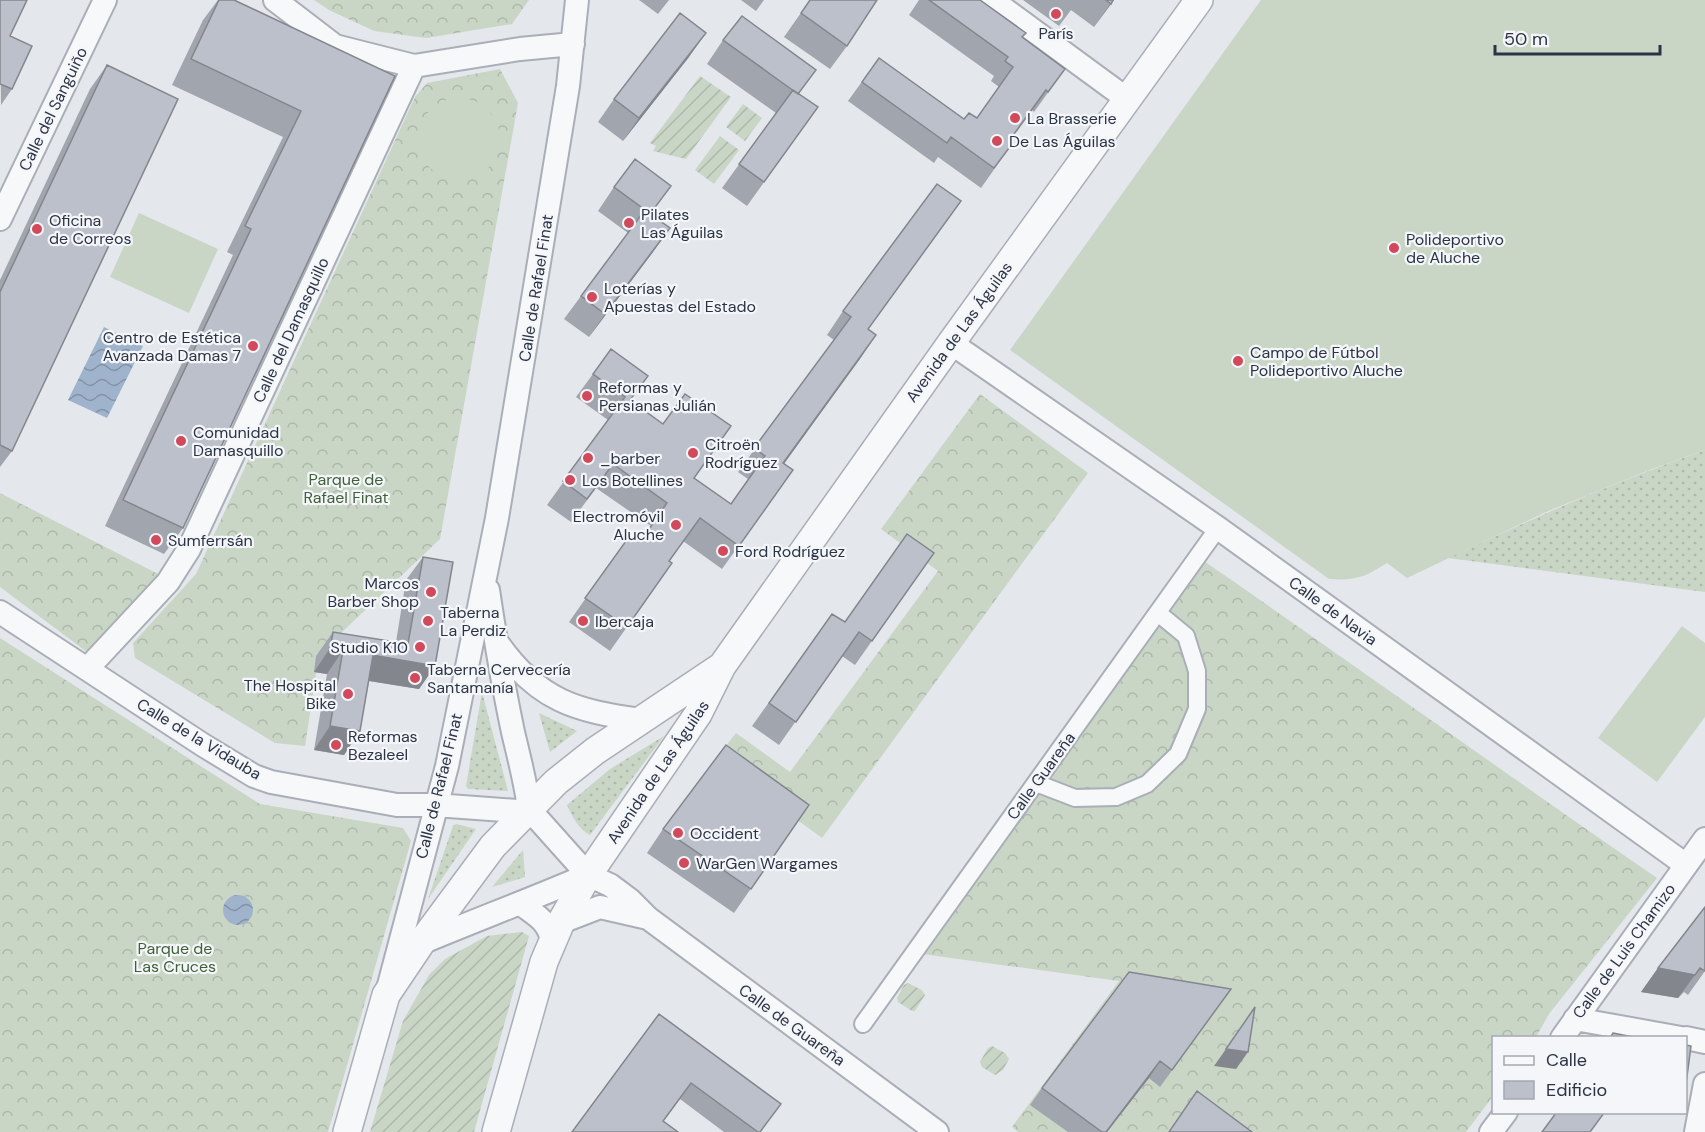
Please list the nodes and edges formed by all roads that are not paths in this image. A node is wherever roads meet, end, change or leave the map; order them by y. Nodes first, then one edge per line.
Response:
1 (105, 0) edge
2 (275, 0) edge
3 (577, 0) edge
4 (992, 0) edge
5 (1199, 0) edge
6 (573, 44) junction
7 (414, 66) junction
8 (1127, 99) junction
9 (0, 219) edge
10 (951, 343) junction
11 (1218, 528) junction
12 (486, 575) junction
13 (0, 612) edge
14 (1158, 613) junction
15 (496, 640) junction
16 (722, 666) junction
17 (87, 669) junction
18 (641, 720) junction
19 (1036, 783) junction
20 (435, 805) junction
21 (529, 809) junction
22 (1705, 839) edge
23 (1686, 865) junction
24 (588, 875) junction
25 (520, 904) junction
26 (648, 918) junction
27 (557, 932) junction
28 (421, 944) junction
29 (386, 995) junction
30 (1575, 1019) junction
31 (863, 1024) dead end
32 (1563, 1036) edge
33 (1670, 1036) edge
34 (1687, 1038) edge
35 (1705, 1042) edge
36 (1705, 1084) edge
37 (1505, 1114) edge
38 (346, 1132) edge
39 (496, 1132) edge
40 (937, 1132) edge
41 (1491, 1132) edge
42 (1696, 1132) edge

1 - 9 street, Calle del Sanguiño
2 - 7 street
3 - 6 street, Calle de Rafael Finat
4 - 8 street
5 - 8 street, Avenida de Las Águilas
6 - 7 street
6 - 12 street, Calle de Rafael Finat
7 - 17 street, Calle del Damasquillo
8 - 10 street, Avenida de Las Águilas
10 - 11 street, Calle de Navia
10 - 16 street, Avenida de Las Águilas
11 - 14 street, Calle Guareña
11 - 23 street, Calle de Navia
12 - 15 street, Calle de Rafael Finat
12 - 20 street, Calle de Rafael Finat
13 - 17 street, Calle de la Vidauba
14 - 19 street, Calle Guareña
14 - 19 street
15 - 18 street, Calle de Rafael Finat
15 - 21 street, Calle de Rafael Finat
16 - 18 street, Avenida de Las Águilas
16 - 24 street, Avenida de Las Águilas
17 - 20 street, Calle de la Vidauba
18 - 21 street, Avenida de Las Águilas
19 - 31 street, Calle Guareña
20 - 21 street, Calle de la Vidauba
20 - 29 street, Calle de Rafael Finat
21 - 24 street
21 - 28 street, Avenida de Las Águilas
22 - 23 street
23 - 30 street, Calle de Luis Chamizo
24 - 25 street
24 - 26 street, Calle de Guareña
24 - 27 street, Avenida de Las Águilas
25 - 27 street
25 - 28 street
26 - 27 street, Calle de Guareña
26 - 40 street, Calle de Guareña
27 - 39 street, Avenida de Las Águilas
28 - 29 street, Avenida de Las Águilas
29 - 38 street, Avenida de Las Águilas
30 - 32 street, Calle de Luis Chamizo
30 - 33 street
34 - 35 street
36 - 42 street
37 - 41 street

